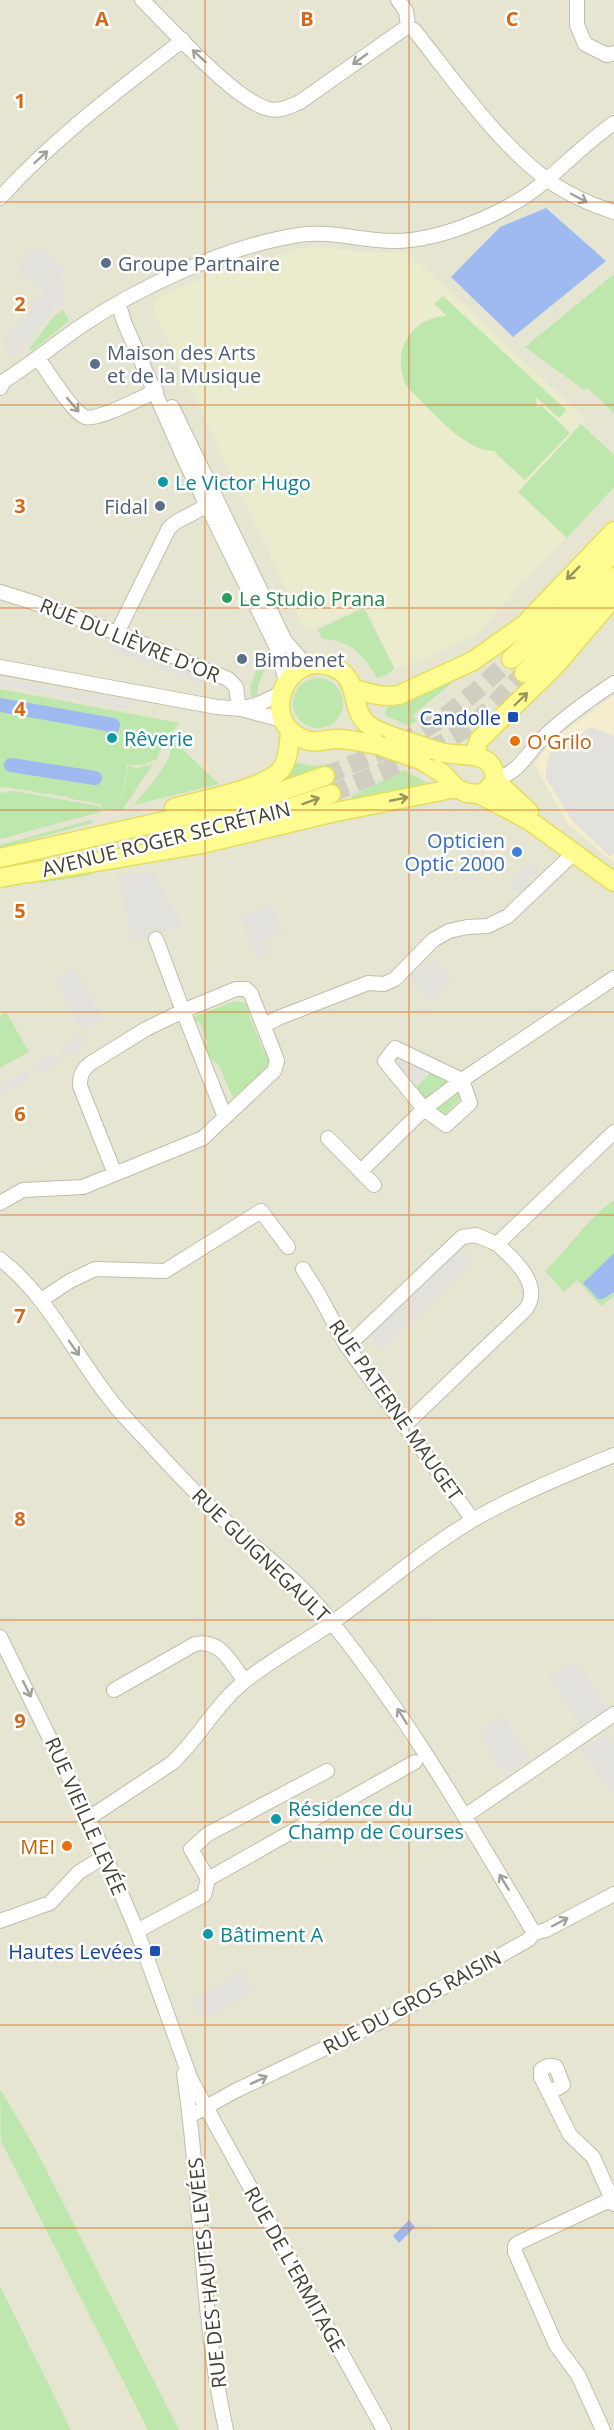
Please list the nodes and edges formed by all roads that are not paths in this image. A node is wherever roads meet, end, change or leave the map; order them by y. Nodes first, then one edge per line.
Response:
1 (142, 0) edge
2 (398, 0) edge
3 (577, 0) edge
4 (408, 26) junction
5 (183, 40) junction
6 (614, 52) edge
7 (614, 123) edge
8 (547, 179) junction
9 (0, 198) edge
10 (614, 212) edge
11 (119, 305) junction
12 (38, 358) junction
13 (1, 382) edge
14 (156, 391) junction
15 (212, 503) junction
16 (614, 531) edge
17 (614, 551) edge
18 (614, 577) edge
19 (0, 592) edge
20 (614, 597) edge
21 (117, 633) junction
22 (511, 659) tunnel mouth
23 (307, 666) junction
24 (0, 667) edge
25 (524, 673) tunnel mouth
26 (614, 683) edge
27 (283, 687) junction
28 (354, 689) junction
29 (240, 709) junction
30 (287, 726) junction
31 (386, 741) junction
32 (474, 755) junction
33 (429, 756) junction
34 (495, 780) junction
35 (456, 788) junction
36 (480, 794) junction
37 (568, 847) junction
38 (26, 853) junction
39 (0, 858) edge
40 (31, 873) junction
41 (0, 878) edge
42 (614, 882) edge
43 (156, 939) dead end
44 (614, 978) edge
45 (183, 1011) junction
46 (265, 1025) junction
47 (462, 1080) junction
48 (424, 1109) junction
49 (225, 1117) junction
50 (614, 1132) edge
51 (328, 1138) dead end
52 (361, 1171) junction
53 (115, 1174) junction
54 (374, 1185) dead end
55 (0, 1203) edge
56 (497, 1244) junction
57 (288, 1247) dead end
58 (0, 1259) edge
59 (303, 1269) dead end
60 (41, 1300) junction
61 (346, 1345) junction
62 (404, 1426) junction
63 (614, 1455) edge
64 (473, 1520) junction
65 (331, 1623) junction
66 (0, 1637) edge
67 (245, 1681) junction
68 (114, 1690) dead end
69 (614, 1714) edge
70 (415, 1762) dead end
71 (327, 1771) dead end
72 (465, 1816) junction
73 (89, 1818) junction
74 (104, 1857) junction
75 (208, 1879) junction
76 (613, 1897) edge
77 (0, 1921) edge
78 (137, 1931) junction
79 (534, 1933) junction
80 (181, 2054) junction
81 (549, 2093) dead end
82 (206, 2107) junction
83 (190, 2116) junction
84 (613, 2202) edge
85 (226, 2430) edge
86 (384, 2430) edge
87 (603, 2430) edge

1 - 5 street
2 - 4 street
3 - 6 street
4 -> 5 street
4 - 8 street
9 -> 5 street
7 - 8 street
8 -> 10 street
8 - 11 street
11 - 12 street
11 - 14 street
11 - 15 street
12 - 13 street
12 -> 14 street
14 - 15 street
15 - 21 street
15 - 23 street
15 - 27 street
16 -> 28 main road
17 - 22 main road
18 - 25 main road
19 - 21 street, RUE DU LIÈVRE D'OR
32 -> 20 main road
21 - 29 street, RUE DU LIÈVRE D'OR
23 - 27 main road
23 - 28 main road
24 - 29 street
26 - 34 street
27 - 29 street
27 - 30 main road
28 - 31 main road
29 - 30 street
30 - 31 main road
30 - 38 main road
31 - 33 main road, bridge
32 - 33 main road
32 - 34 main road
33 - 35 main road
34 - 36 main road
34 - 37 main road
35 - 36 main road
40 -> 35 main road
36 - 37 main road
37 - 42 main road
37 - 46 street
38 - 39 main road, AVENUE ROGER SECRÉTAIN
40 -> 38 main road, AVENUE ROGER SECRÉTAIN
40 - 41 main road, AVENUE ROGER SECRÉTAIN
43 - 45 street
44 - 47 street
45 - 46 street
45 - 49 street
45 - 53 street
46 - 49 street
47 - 48 street
47 - 48 street
47 - 48 street
48 - 52 street
49 - 53 street
50 - 56 street
51 - 52 street
52 - 54 street
53 - 55 street
56 - 61 street
56 - 62 street
57 - 60 street
58 - 60 street, RUE GUIGNEGAULT
59 - 61 street, RUE PATERNE MAUGET
60 -> 65 street, RUE GUIGNEGAULT
61 - 62 street, RUE PATERNE MAUGET
62 - 64 street, RUE PATERNE MAUGET
63 - 64 street
64 - 65 street
65 - 67 street
72 -> 65 street, RUE GUIGNEGAULT
66 -> 73 street, RUE VIEILLE LEVÉE
67 - 68 street
67 - 73 street
69 - 72 street
70 - 75 street
71 - 75 street
79 -> 72 street, RUE GUIGNEGAULT
73 - 74 street, RUE VIEILLE LEVÉE
74 - 77 street
74 - 78 street, RUE VIEILLE LEVÉE
75 - 78 street
79 -> 76 street, RUE DU GROS RAISIN
78 - 80 street, RUE VIEILLE LEVÉE
82 -> 79 street, RUE DU GROS RAISIN
80 - 82 street, RUE VIEILLE LEVÉE
80 - 83 street, RUE DES HAUTES LEVÉES
81 - 84 street
82 - 83 street
82 - 86 street, RUE DE L'ERMITAGE
83 - 85 street, RUE DES HAUTES LEVÉES
84 - 87 street

